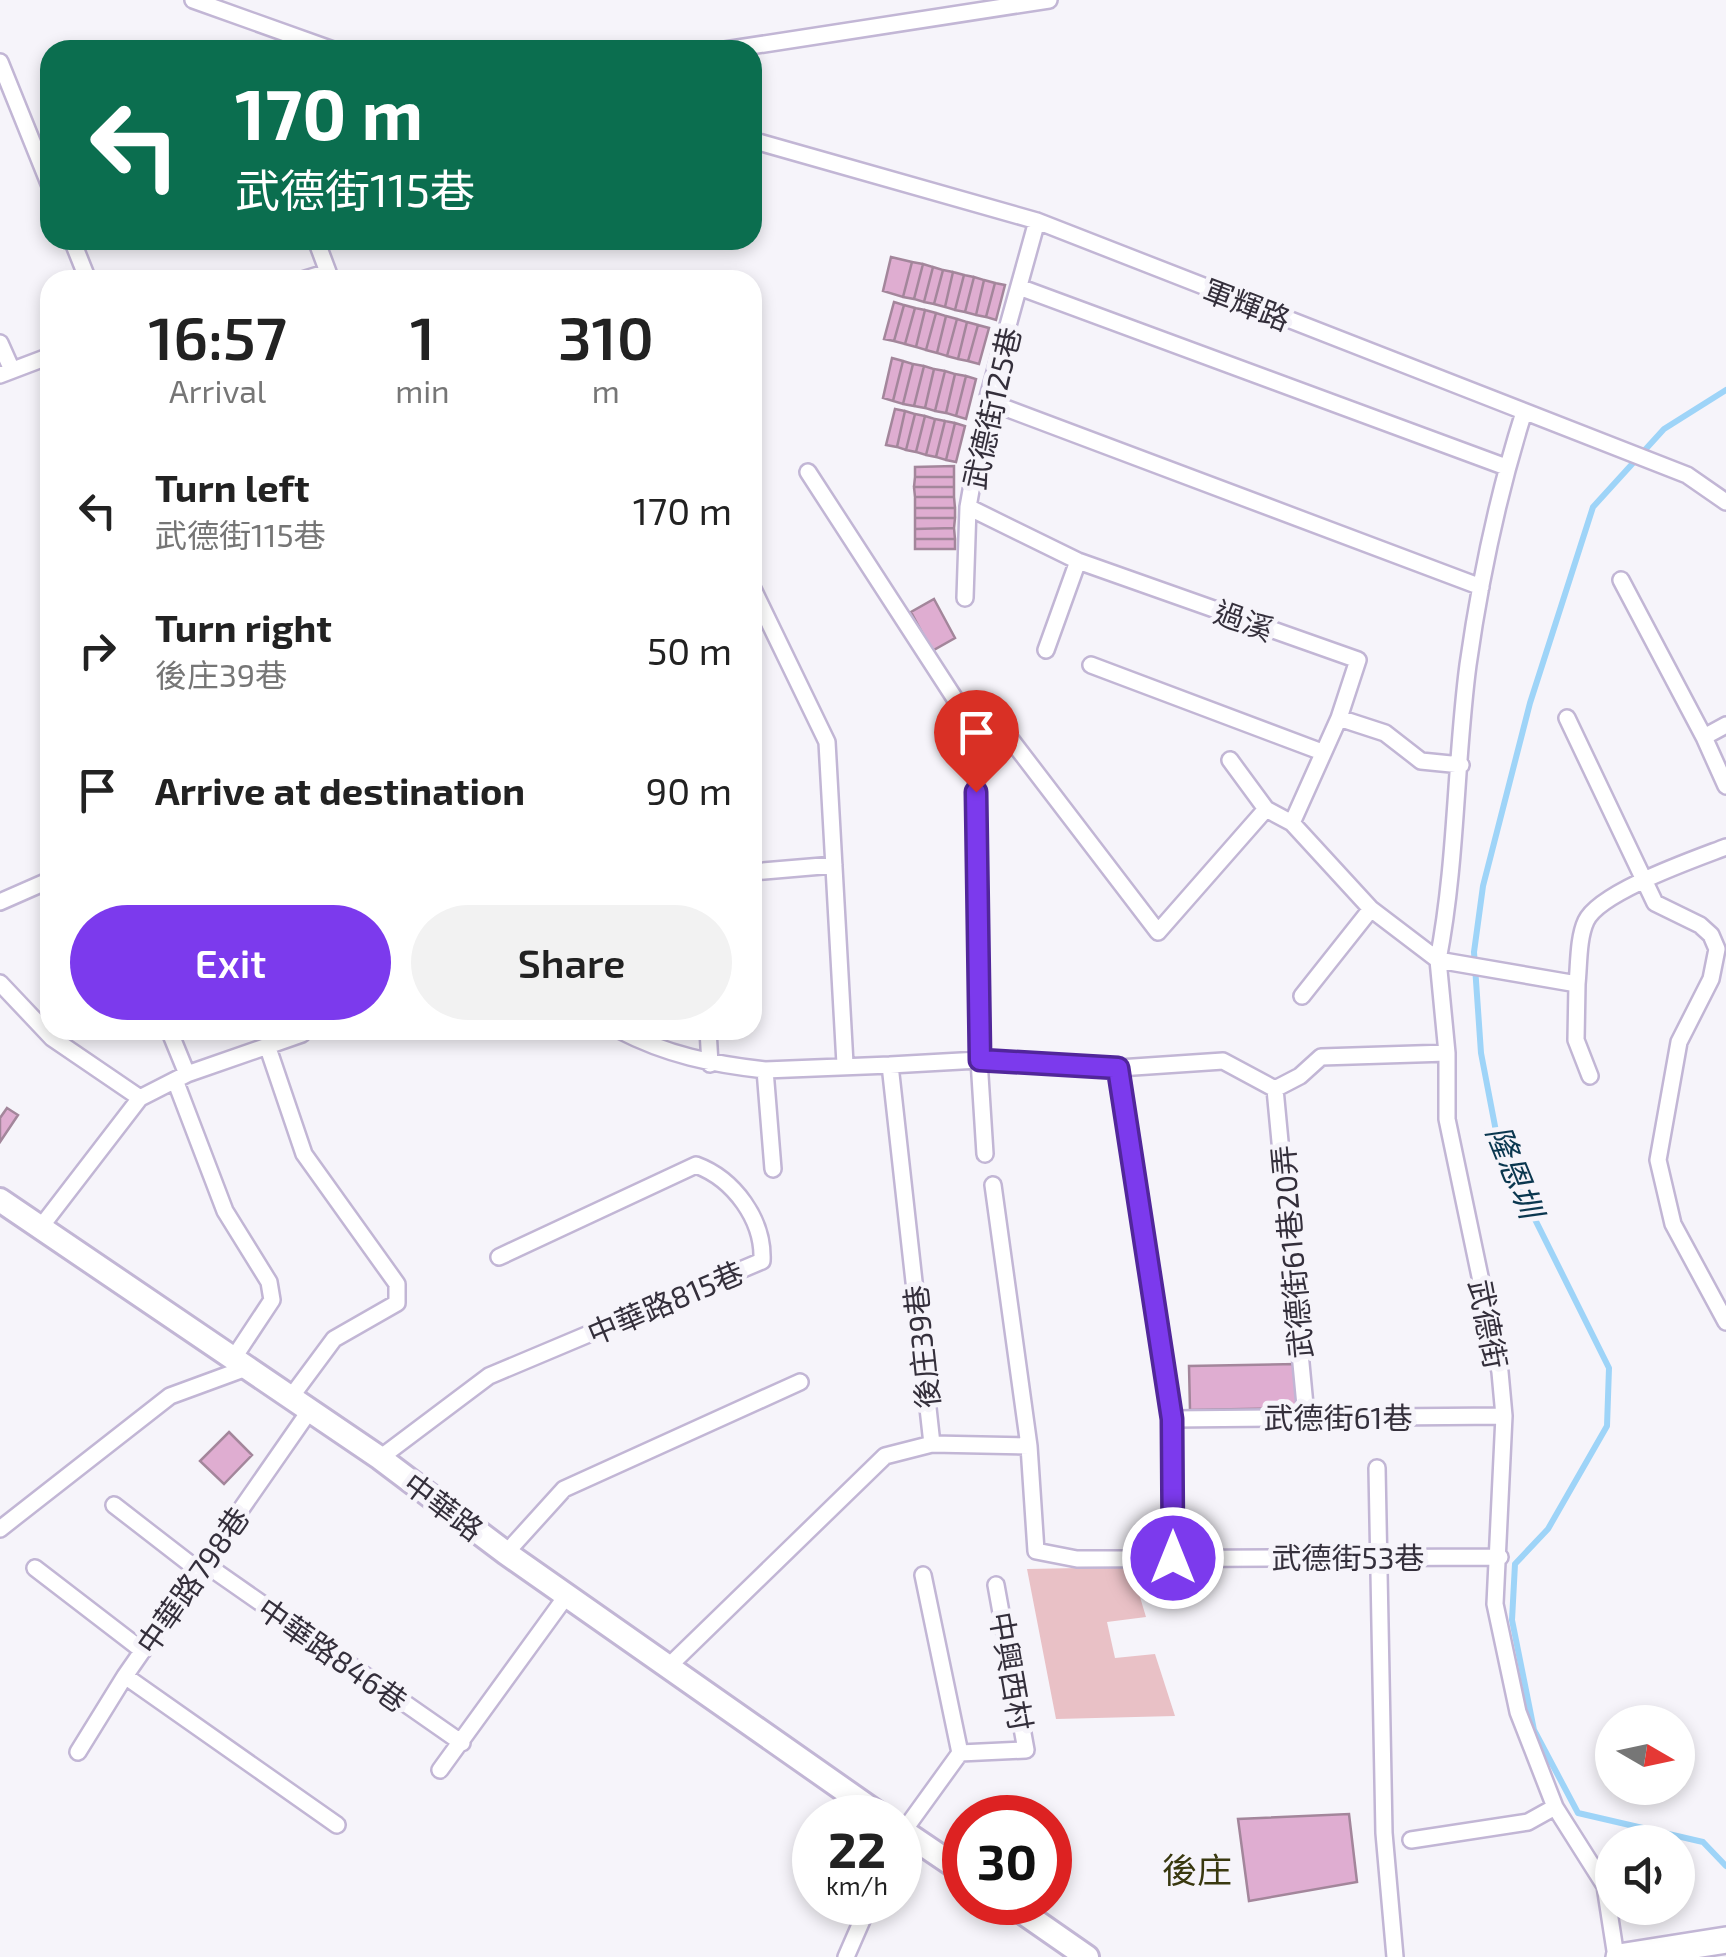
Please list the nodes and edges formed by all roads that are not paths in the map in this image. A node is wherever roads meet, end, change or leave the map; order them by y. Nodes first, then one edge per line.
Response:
1 (192, 0) edge
2 (1049, 0) edge
3 (304, 40) edge
4 (762, 44) edge
5 (0, 62) edge
6 (762, 142) edge
7 (40, 161) edge
8 (1036, 221) junction
9 (1020, 288) junction
10 (0, 342) edge
11 (40, 360) edge
12 (6, 372) edge
13 (987, 401) junction
14 (1524, 412) junction
15 (1506, 467) junction
16 (808, 472) dead end
17 (1726, 502) edge
18 (968, 506) junction
19 (1078, 561) junction
20 (1621, 580) dead end
21 (1481, 587) junction
22 (966, 598) dead end
23 (762, 614) edge
24 (1046, 650) dead end
25 (1091, 664) dead end
26 (1339, 718) junction
27 (1567, 718) dead end
28 (1726, 725) edge
29 (1704, 737) junction
30 (1322, 752) junction
31 (976, 754) dead end
32 (1230, 760) dead end
33 (1461, 764) junction
34 (1726, 786) edge
35 (1266, 809) junction
36 (1292, 823) junction
37 (1726, 847) edge
38 (834, 865) junction
39 (762, 871) edge
40 (1645, 879) junction
41 (40, 884) edge
42 (0, 902) edge
43 (1371, 909) junction
44 (1722, 949) edge
45 (1438, 960) junction
46 (0, 982) edge
47 (1577, 984) junction
48 (1302, 996) dead end
49 (40, 1025) edge
50 (55, 1040) edge
51 (172, 1040) edge
52 (284, 1040) edge
53 (638, 1040) edge
54 (709, 1040) edge
55 (268, 1048) junction
56 (1448, 1053) junction
57 (980, 1060) junction
58 (710, 1064) junction
59 (846, 1064) junction
60 (890, 1065) junction
61 (1118, 1068) junction
62 (765, 1070) junction
63 (1590, 1076) dead end
64 (181, 1077) junction
65 (1275, 1089) junction
66 (140, 1098) junction
67 (985, 1154) dead end
68 (773, 1169) dead end
69 (993, 1185) dead end
70 (0, 1200) edge
71 (40, 1228) junction
72 (500, 1257) dead end
73 (1726, 1322) edge
74 (242, 1362) junction
75 (800, 1382) dead end
76 (301, 1404) junction
77 (1306, 1416) junction
78 (1504, 1416) junction
79 (1172, 1419) junction
80 (932, 1444) junction
81 (1029, 1446) junction
82 (380, 1458) junction
83 (1377, 1468) dead end
84 (114, 1505) dead end
85 (0, 1529) edge
86 (506, 1553) junction
87 (1378, 1557) junction
88 (1500, 1557) junction
89 (1173, 1558) junction
90 (201, 1567) junction
91 (36, 1568) dead end
92 (923, 1575) dead end
93 (996, 1585) dead end
94 (567, 1595) junction
95 (142, 1651) junction
96 (669, 1666) junction
97 (125, 1676) junction
98 (462, 1744) junction
99 (78, 1752) dead end
100 (960, 1753) junction
101 (440, 1770) dead end
102 (851, 1795) edge
103 (922, 1798) edge
104 (1555, 1807) junction
105 (337, 1824) dead end
106 (1412, 1840) dead end
107 (860, 1925) edge
108 (1041, 1925) edge
109 (1710, 1947) edge
110 (846, 1957) edge
111 (1088, 1957) edge
112 (1395, 1957) edge
113 (1618, 1957) edge

1 - 3 street
2 - 4 street
5 - 7 street
6 - 8 street, 軍輝路
8 - 9 street, 武德街125巷
8 - 14 street, 軍輝路
9 - 13 street, 武德街125巷
9 - 15 street
10 - 12 street
11 - 12 street
13 - 18 street, 武德街125巷
13 - 21 street
14 - 15 street, 武德街
14 - 17 street, 軍輝路
15 - 21 street, 武德街
16 - 35 street
18 - 19 street, 過溪
18 - 22 street, 武德街125巷
19 - 24 street
19 - 26 street, 過溪
20 - 29 street
21 - 33 street, 武德街
23 - 38 street
25 - 30 street
26 - 30 street, 過溪
26 - 33 street
27 - 40 street
28 - 29 street
29 - 34 street
30 - 36 street, 過溪
31 - 57 street
32 - 35 street
33 - 45 street, 武德街
35 - 36 street
36 - 43 street
37 - 40 street
38 - 39 street
38 - 59 street
40 - 44 street
40 - 47 street
41 - 42 street
43 - 45 street
43 - 48 street
44 - 73 street
45 - 47 street
45 - 56 street, 武德街
46 - 49 street
47 - 63 street
50 - 66 street
51 - 64 street
52 - 55 street
53 - 58 street
54 - 58 street
55 - 64 street
55 - 76 street, 中華路798巷
56 - 65 street
56 - 78 street, 武德街
57 - 60 street
57 - 61 street
57 - 67 street
58 - 62 street
59 - 60 street
59 - 62 street
60 - 80 street, 後庄39巷
61 - 65 street
61 - 79 street
62 - 68 street
64 - 66 street
64 - 74 street
65 - 77 street, 武德街61巷20弄
66 - 71 street
69 - 81 street
70 - 71 main road, 中華路
71 - 74 main road, 中華路
72 - 82 street, 中華路815巷
74 - 76 main road, 中華路
74 - 85 street
75 - 86 street
76 - 82 main road, 中華路
76 - 90 street, 中華路798巷
77 - 78 street, 武德街61巷
77 - 79 street, 武德街61巷
78 - 88 street, 武德街
79 - 89 street
80 - 81 street
80 - 96 street, 後庄39巷
81 - 89 street, 武德街53巷
82 - 86 main road, 中華路
83 - 87 street
84 - 90 street, 中華路846巷
86 - 94 main road, 中華路
87 - 88 street, 武德街53巷
87 - 89 street, 武德街53巷
87 - 112 street
88 - 104 street, 武德街
90 - 95 street, 中華路798巷
90 - 98 street, 中華路846巷
91 - 95 street
92 - 100 street
93 - 100 street, 中興西村
94 - 96 main road, 中華路
94 - 98 street
95 - 97 street, 中華路798巷
96 - 102 main road, 中華路
97 - 99 street, 中華路798巷
97 - 105 street
98 - 101 street
100 - 103 street
104 - 106 street
104 - 113 street, 武德街
107 - 110 street
108 - 111 main road
109 - 113 main road

